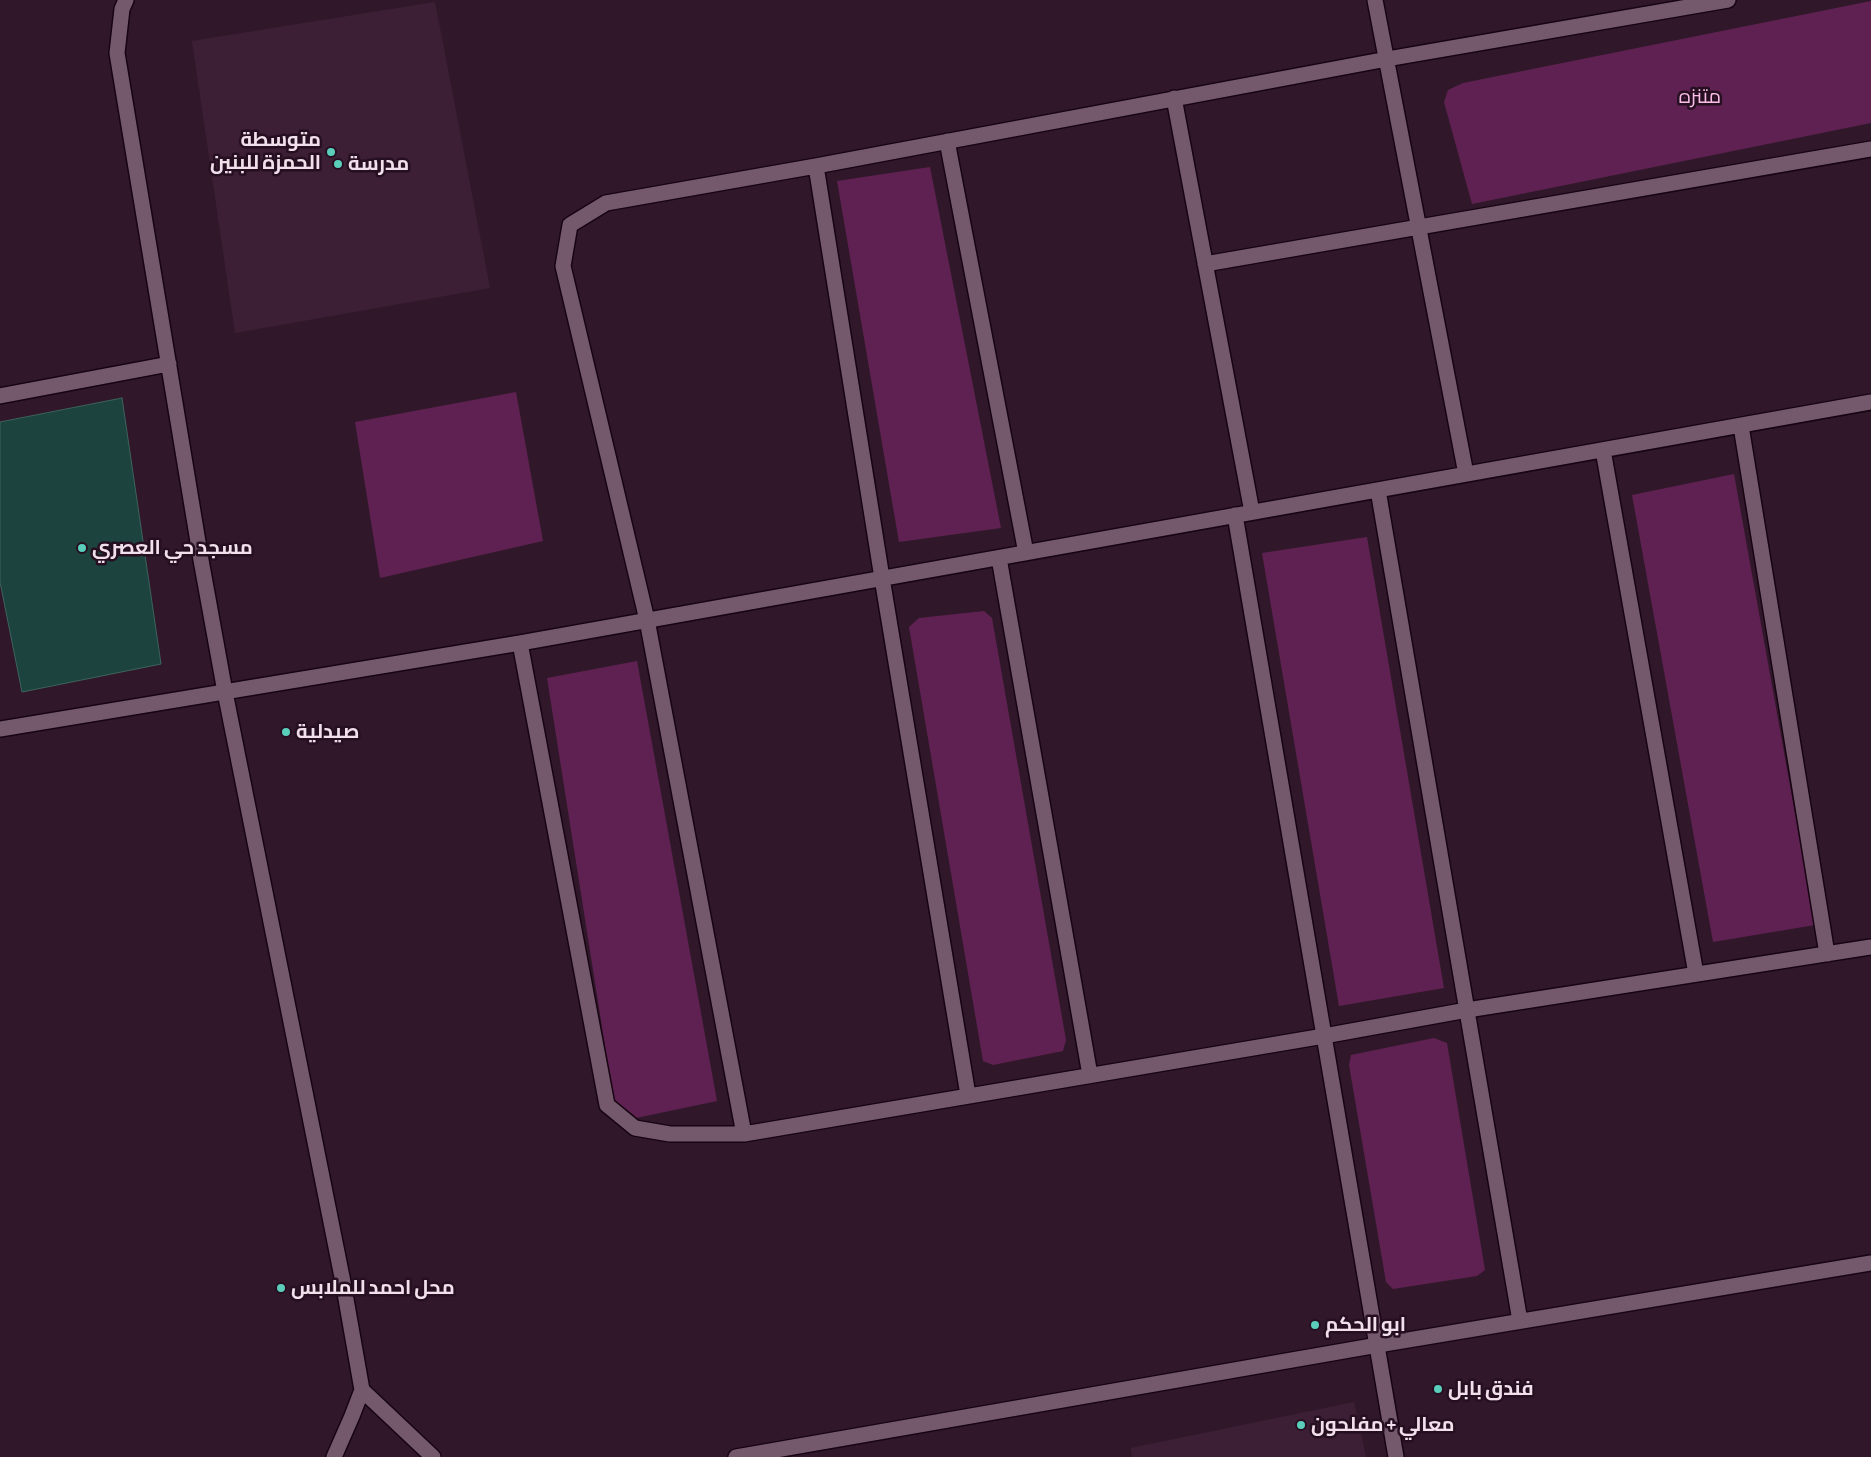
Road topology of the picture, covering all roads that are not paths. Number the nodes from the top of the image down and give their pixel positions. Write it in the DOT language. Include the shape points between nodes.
graph roads {
  1 [pos="126,0"];
  2 [pos="1375,0"];
  3 [pos="1728,0"];
  4 [pos="1387,59"];
  5 [pos="1174,98"];
  6 [pos="947,141"];
  7 [pos="1871,149"];
  8 [pos="816,166"];
  9 [pos="1419,227"];
  10 [pos="1205,264"];
  11 [pos="169,364"];
  12 [pos="0,396"];
  13 [pos="1871,402"];
  14 [pos="1741,426"];
  15 [pos="1603,450"];
  16 [pos="1466,474"];
  17 [pos="1378,490"];
  18 [pos="1252,512"];
  19 [pos="1235,515"];
  20 [pos="1026,553"];
  21 [pos="999,558"];
  22 [pos="882,578"];
  23 [pos="647,620"];
  24 [pos="520,643"];
  25 [pos="225,692"];
  26 [pos="0,729"];
  27 [pos="1871,947"];
  28 [pos="1827,954"];
  29 [pos="1696,974"];
  30 [pos="1467,1010"];
  31 [pos="1324,1036"];
  32 [pos="1090,1075"];
  33 [pos="968,1095"];
  34 [pos="744,1134"];
  35 [pos="1871,1263"];
  36 [pos="1520,1321"];
  37 [pos="1378,1345"];
  38 [pos="362,1390"];
  39 [pos="334,1457"];
  40 [pos="433,1457"];
  41 [pos="736,1457"];
  42 [pos="1396,1457"];
  1 -- 11 [label="street" via="117,53"];
  2 -- 4 [label="street"];
  3 -- 4 [label="street"];
  4 -- 5 [label="street"];
  4 -- 9 [label="street"];
  5 -- 6 [label="street"];
  5 -- 10 [label="street"];
  6 -- 8 [label="street"];
  6 -- 20 [label="street"];
  7 -- 9 [label="street"];
  8 -- 22 [label="street"];
  8 -- 23 [label="street" via="606,203 570,225 563,266"];
  9 -- 10 [label="street"];
  9 -- 16 [label="street"];
  10 -- 18 [label="street"];
  11 -- 12 [label="street"];
  11 -- 25 [label="street"];
  13 -- 14 [label="street"];
  14 -- 15 [label="street"];
  14 -- 28 [label="street"];
  15 -- 16 [label="street"];
  15 -- 29 [label="street"];
  16 -- 17 [label="street"];
  17 -- 18 [label="street"];
  17 -- 30 [label="street"];
  18 -- 19 [label="street"];
  19 -- 20 [label="street"];
  19 -- 31 [label="street"];
  20 -- 21 [label="street"];
  21 -- 22 [label="street"];
  21 -- 32 [label="street"];
  22 -- 23 [label="street"];
  22 -- 33 [label="street"];
  23 -- 24 [label="street"];
  23 -- 34 [label="street"];
  24 -- 25 [label="street"];
  24 -- 34 [label="street" via="607,1105 635,1128 670,1134"];
  25 -- 26 [label="street"];
  25 -- 38 [label="street"];
  27 -- 28 [label="street"];
  28 -- 29 [label="street"];
  29 -- 30 [label="street"];
  30 -- 31 [label="street"];
  30 -- 36 [label="street"];
  31 -- 32 [label="street"];
  31 -- 37 [label="street"];
  32 -- 33 [label="street"];
  33 -- 34 [label="street"];
  35 -- 36 [label="street"];
  36 -- 37 [label="street"];
  37 -- 41 [label="street"];
  37 -- 42 [label="street"];
  38 -- 39 [label="street"];
  38 -- 40 [label="street"];
}
